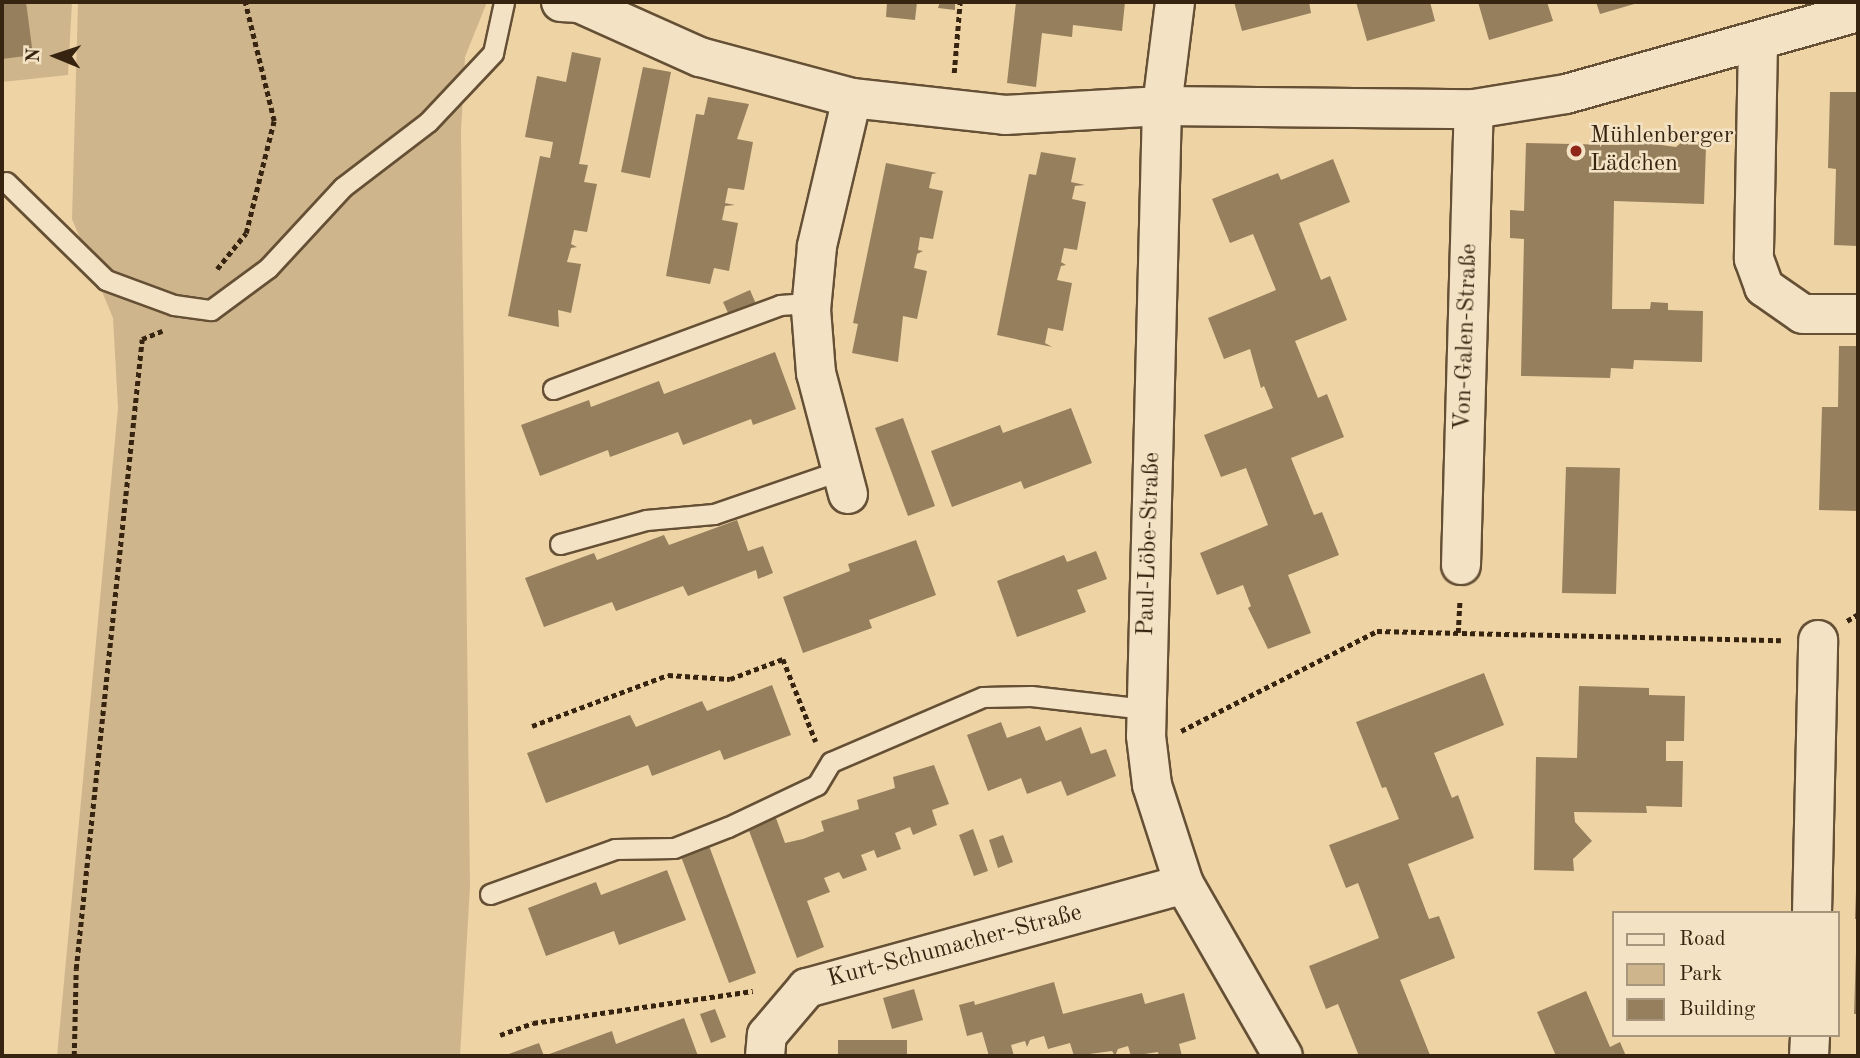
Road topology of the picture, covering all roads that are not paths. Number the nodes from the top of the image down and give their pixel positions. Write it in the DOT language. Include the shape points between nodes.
graph roads {
  1 [pos="504,2"];
  2 [pos="561,2"];
  3 [pos="579,2"];
  4 [pos="1175,2"];
  5 [pos="1840,11"];
  6 [pos="1758,42"];
  7 [pos="852,98"];
  8 [pos="1162,106"];
  9 [pos="1474,109"];
  10 [pos="6,182"];
  11 [pos="811,303"];
  12 [pos="1858,314"];
  13 [pos="553,389"];
  14 [pos="845,482"];
  15 [pos="560,544"];
  16 [pos="1461,565"];
  17 [pos="1818,640"];
  18 [pos="1146,723"];
  19 [pos="1184,884"];
  20 [pos="490,894"];
  21 [pos="1812,911"];
  22 [pos="1810,1037"];
  23 [pos="765,1056"];
  24 [pos="1283,1056"];
  25 [pos="1809,1056"];
  1 -- 10 [label="lane" via="494,53 475,73 428,122 343,187 268,268 211,310 174,305 106,280"];
  2 -- 3 [label="street"];
  3 -- 7 [label="street" via="700,57"];
  4 -- 8 [label="street, Paul-Löbe-Straße"];
  5 -- 6 [label="street"];
  6 -- 9 [label="street" via="1566,94"];
  6 -- 12 [label="street" via="1754,259 1764,287 1803,314"];
  7 -- 8 [label="street" via="1004,115"];
  7 -- 11 [label="street" via="817,246"];
  8 -- 9 [label="street"];
  8 -- 18 [label="street, Paul-Löbe-Straße"];
  9 -- 16 [label="street, Von-Galen-Straße"];
  11 -- 13 [label="lane" via="780,305"];
  11 -- 14 [label="street" via="816,373"];
  14 -- 15 [label="lane" via="714,514 646,520"];
  17 -- 21 [label="street"];
  18 -- 19 [label="street, Paul-Löbe-Straße" via="1152,785"];
  18 -- 20 [label="lane" via="1031,696 983,697 831,762 827,776 817,786 674,848 615,849"];
  19 -- 23 [label="street, Kurt-Schumacher-Straße" via="807,988 767,1035"];
  19 -- 24 [label="street, Paul-Löbe-Straße"];
  22 -- 25 [label="street"];
}
